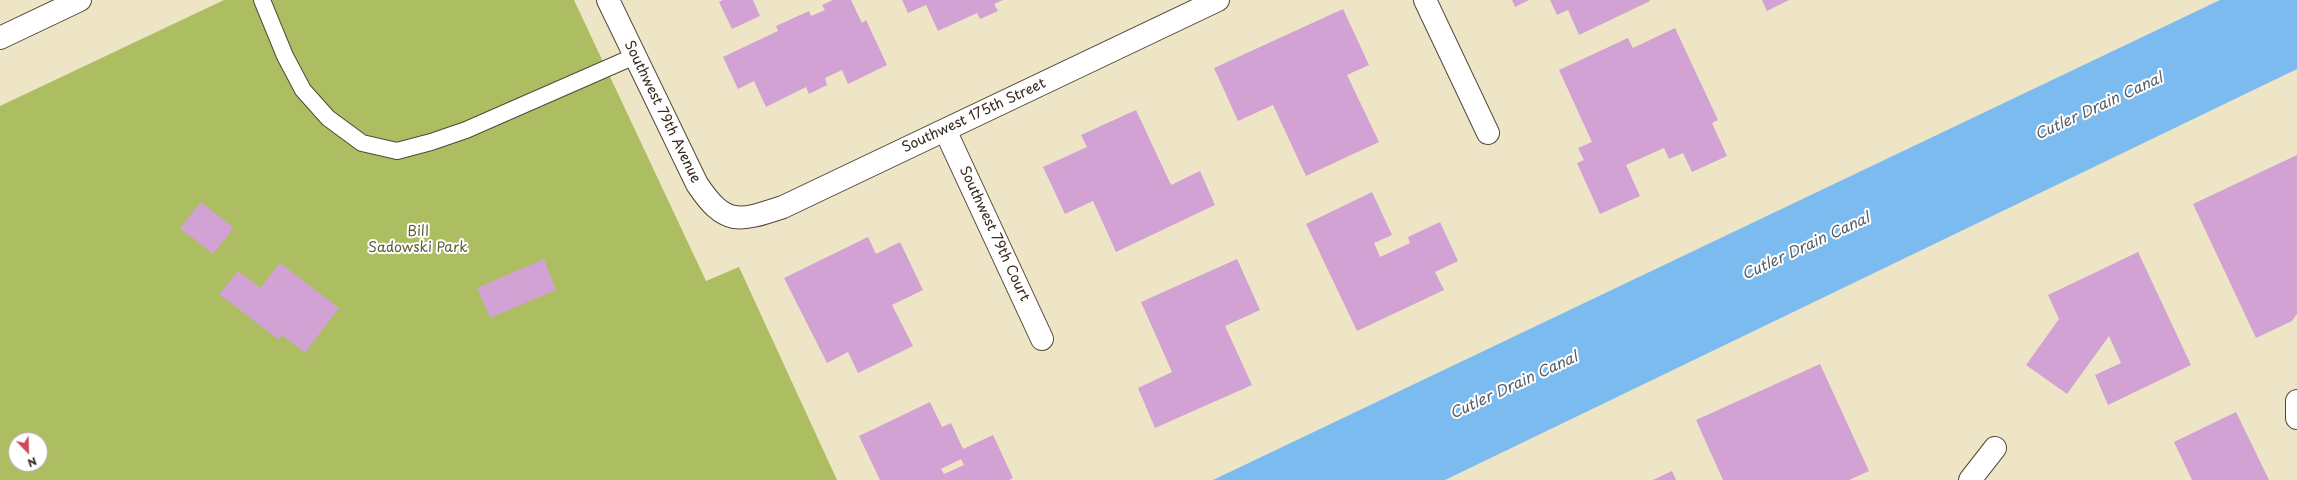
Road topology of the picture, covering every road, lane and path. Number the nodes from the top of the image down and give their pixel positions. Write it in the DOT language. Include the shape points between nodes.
graph roads {
  1 [pos="80,0"];
  2 [pos="262,0"];
  3 [pos="608,0"];
  4 [pos="1218,0"];
  5 [pos="1425,0"];
  6 [pos="0,38"];
  7 [pos="635,56"];
  8 [pos="945,130"];
  9 [pos="1488,133"];
  10 [pos="726,216"];
  11 [pos="1042,339"];
  12 [pos="2297,401"];
  13 [pos="2297,418"];
  14 [pos="1996,448"];
  15 [pos="1970,480"];
  1 -- 6 [label="street"];
  2 -- 7 [label="lane" via="285,56 303,90 328,118 362,143 396,151 466,130"];
  3 -- 7 [label="street, Southwest 79th Avenue"];
  4 -- 8 [label="street, Southwest 175th Street"];
  5 -- 9 [label="street"];
  7 -- 10 [label="street, Southwest 79th Avenue" via="697,184 716,209"];
  8 -- 10 [label="street, Southwest 175th Street" via="783,207 742,217"];
  8 -- 11 [label="street, Southwest 79th Court"];
  12 -- 13 [label="street"];
  14 -- 15 [label="street"];
}
